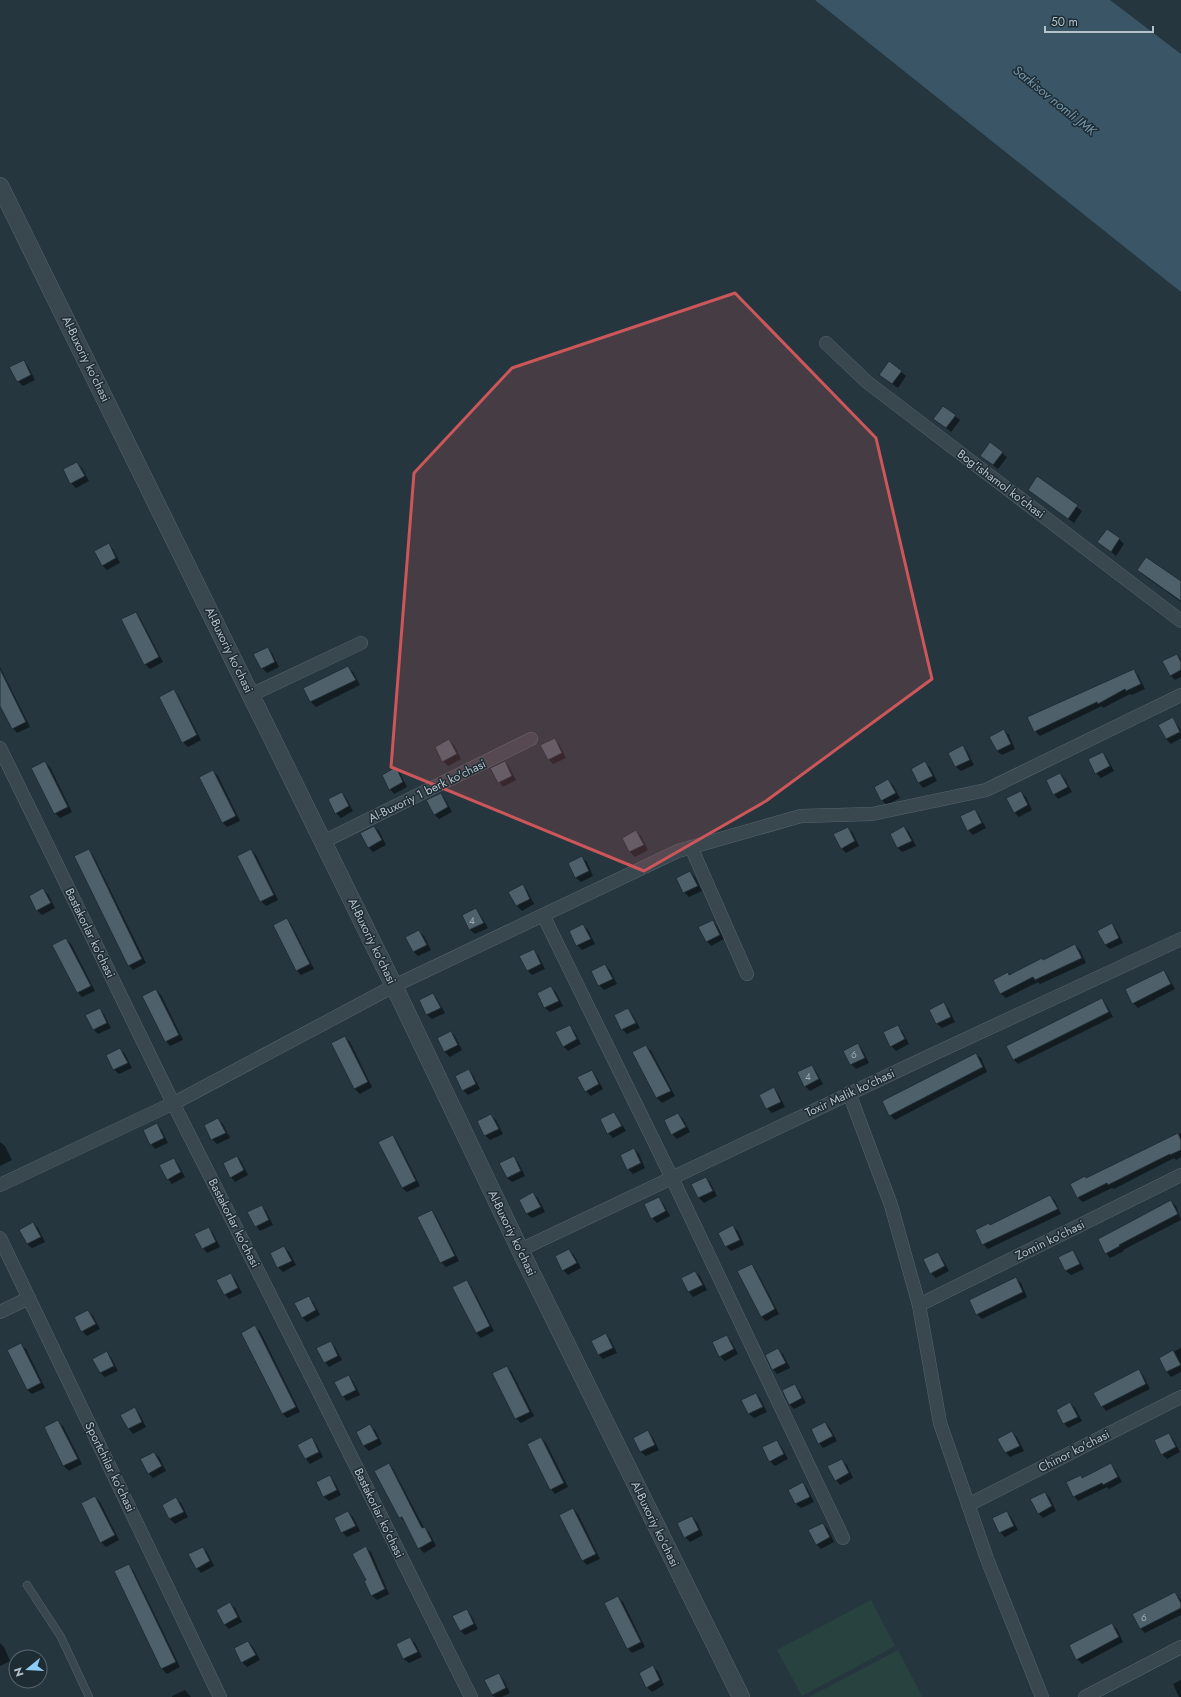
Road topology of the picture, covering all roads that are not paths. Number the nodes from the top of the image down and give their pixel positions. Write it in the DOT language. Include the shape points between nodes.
graph roads {
  1 [pos="0,186"];
  2 [pos="826,343"];
  3 [pos="1181,621"];
  4 [pos="361,643"];
  5 [pos="251,695"];
  6 [pos="1181,695"];
  7 [pos="531,739"];
  8 [pos="0,748"];
  9 [pos="323,842"];
  10 [pos="691,847"];
  11 [pos="542,915"];
  12 [pos="1181,939"];
  13 [pos="747,974"];
  14 [pos="394,986"];
  15 [pos="849,1094"];
  16 [pos="173,1103"];
  17 [pos="1181,1175"];
  18 [pos="672,1178"];
  19 [pos="0,1185"];
  20 [pos="0,1238"];
  21 [pos="520,1250"];
  22 [pos="29,1298"];
  23 [pos="919,1305"];
  24 [pos="0,1312"];
  25 [pos="1181,1397"];
  26 [pos="968,1505"];
  27 [pos="843,1538"];
  28 [pos="27,1585"];
  29 [pos="1181,1647"];
  30 [pos="89,1697"];
  31 [pos="220,1697"];
  32 [pos="471,1697"];
  33 [pos="741,1697"];
  34 [pos="1042,1697"];
  35 [pos="1085,1697"];
  1 -- 5 [label="street, Al-Buxoriy ko'chasi"];
  2 -- 3 [label="street, Bog'ishamol ko'chasi" via="867,382"];
  4 -- 5 [label="street"];
  5 -- 9 [label="street, Al-Buxoriy ko'chasi"];
  6 -- 10 [label="street" via="986,790 872,814 801,816"];
  7 -- 9 [label="street, Al-Buxoriy 1 berk ko'chasi"];
  8 -- 16 [label="street, Bastakorlar ko'chasi"];
  9 -- 14 [label="street, Al-Buxoriy ko'chasi"];
  10 -- 11 [label="street"];
  10 -- 13 [label="street"];
  11 -- 14 [label="street"];
  11 -- 18 [label="street"];
  12 -- 15 [label="street, Toxir Malik ko'chasi"];
  14 -- 16 [label="street"];
  14 -- 21 [label="street, Al-Buxoriy ko'chasi"];
  15 -- 18 [label="street, Toxir Malik ko'chasi"];
  15 -- 23 [label="street" via="891,1205"];
  16 -- 19 [label="street"];
  16 -- 32 [label="street, Bastakorlar ko'chasi"];
  17 -- 23 [label="street, Zomin ko'chasi"];
  18 -- 21 [label="street, Toxir Malik ko'chasi"];
  18 -- 27 [label="street"];
  20 -- 22 [label="street, Sportchilar ko'chasi"];
  21 -- 33 [label="street, Al-Buxoriy ko'chasi"];
  22 -- 24 [label="street"];
  22 -- 31 [label="street, Sportchilar ko'chasi"];
  23 -- 26 [label="street" via="940,1423"];
  25 -- 26 [label="street, Chinor ko'chasi"];
  26 -- 34 [label="street"];
  28 -- 30 [label="lane" via="61,1637"];
  29 -- 35 [label="street"];
}
